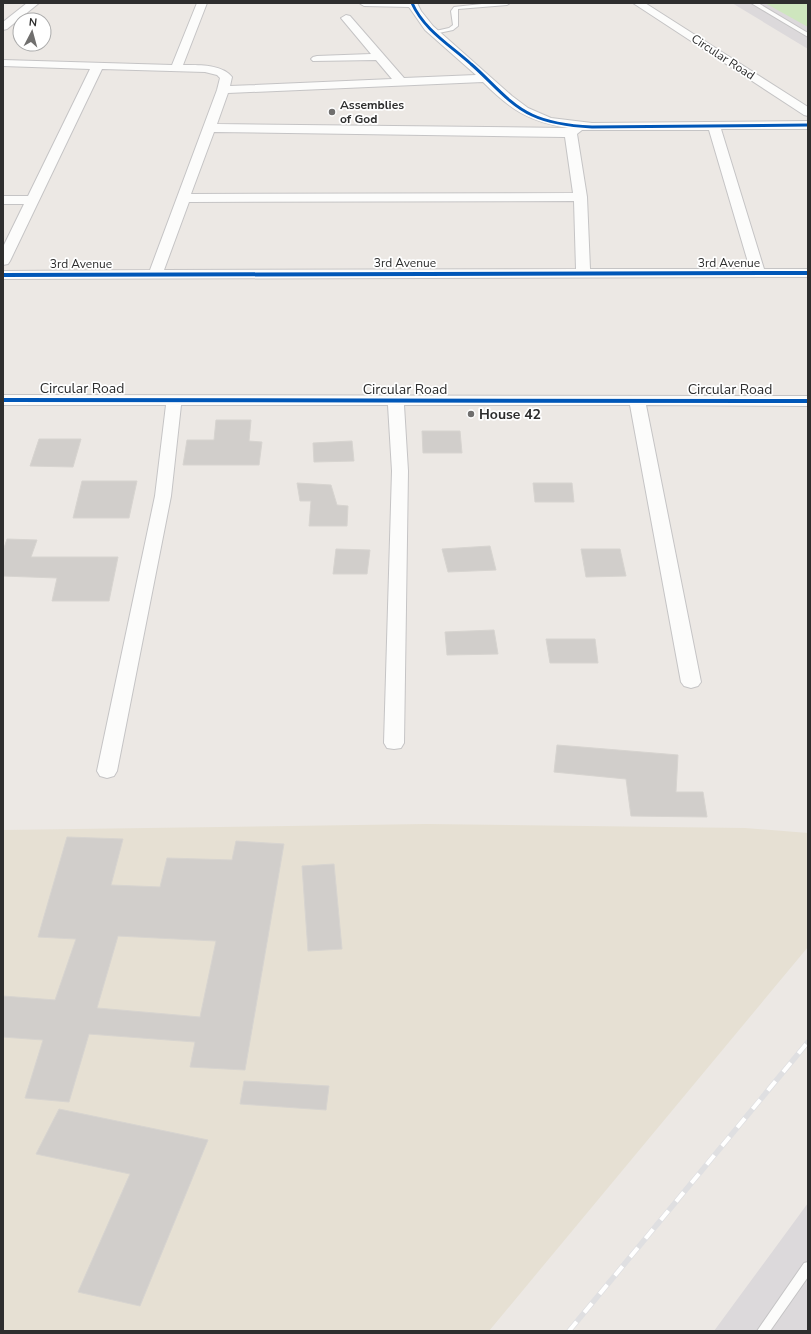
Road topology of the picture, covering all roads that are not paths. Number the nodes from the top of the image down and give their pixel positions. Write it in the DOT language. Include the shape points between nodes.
graph roads {
  1 [pos="34,3"];
  2 [pos="202,3"];
  3 [pos="364,3"];
  4 [pos="507,3"];
  5 [pos="638,3"];
  6 [pos="754,3"];
  7 [pos="412,4"];
  8 [pos="346,18"];
  9 [pos="3,27"];
  10 [pos="434,32"];
  11 [pos="808,35"];
  12 [pos="379,57"];
  13 [pos="317,60"];
  14 [pos="6,63"];
  15 [pos="97,67"];
  16 [pos="176,69"];
  17 [pos="3,76"];
  18 [pos="486,78"];
  19 [pos="401,82"];
  20 [pos="223,90"];
  21 [pos="808,112"];
  22 [pos="808,125"];
  23 [pos="714,126"];
  24 [pos="209,128"];
  25 [pos="575,129"];
  26 [pos="580,197"];
  27 [pos="183,198"];
  28 [pos="3,200"];
  29 [pos="32,200"];
  30 [pos="3,261"];
  31 [pos="156,273"];
  32 [pos="583,273"];
  33 [pos="758,273"];
  34 [pos="808,273"];
  35 [pos="3,275"];
  36 [pos="3,400"];
  37 [pos="396,400"];
  38 [pos="174,401"];
  39 [pos="637,401"];
  40 [pos="808,401"];
  41 [pos="691,682"];
  42 [pos="394,743"];
  43 [pos="107,771"];
  44 [pos="808,1268"];
  45 [pos="763,1331"];
  1 -- 9 [label="street"];
  2 -- 16 [label="street"];
  3 -- 7 [label="street"];
  4 -- 10 [label="lane" via="456,8 456,25"];
  5 -- 21 [label="street, Circular Road"];
  6 -- 11 [label="lane"];
  7 -- 10 [label="street"];
  8 -- 12 [label="street"];
  10 -- 18 [label="street"];
  12 -- 13 [label="street"];
  12 -- 19 [label="street"];
  14 -- 15 [label="street"];
  14 -- 17 [label="street"];
  15 -- 16 [label="street"];
  15 -- 29 [label="street"];
  16 -- 20 [label="street" via="205,69 221,73 226,77"];
  18 -- 19 [label="street"];
  18 -- 25 [label="street" via="531,114"];
  19 -- 20 [label="street"];
  20 -- 24 [label="street"];
  22 -- 23 [label="street"];
  23 -- 25 [label="street"];
  23 -- 33 [label="street"];
  24 -- 25 [label="street"];
  24 -- 27 [label="street"];
  25 -- 26 [label="street"];
  26 -- 27 [label="street"];
  26 -- 32 [label="street"];
  27 -- 31 [label="street"];
  28 -- 29 [label="street"];
  29 -- 30 [label="street"];
  31 -- 32 [label="street, 3rd Avenue"];
  31 -- 35 [label="street, 3rd Avenue"];
  32 -- 33 [label="street, 3rd Avenue"];
  33 -- 34 [label="street, 3rd Avenue"];
  36 -- 38 [label="street, Circular Road"];
  37 -- 38 [label="street, Circular Road"];
  37 -- 39 [label="street, Circular Road"];
  37 -- 42 [label="street" via="400,471"];
  38 -- 43 [label="street" via="163,496"];
  39 -- 40 [label="street, Circular Road"];
  39 -- 41 [label="street"];
  44 -- 45 [label="lane"];
}
